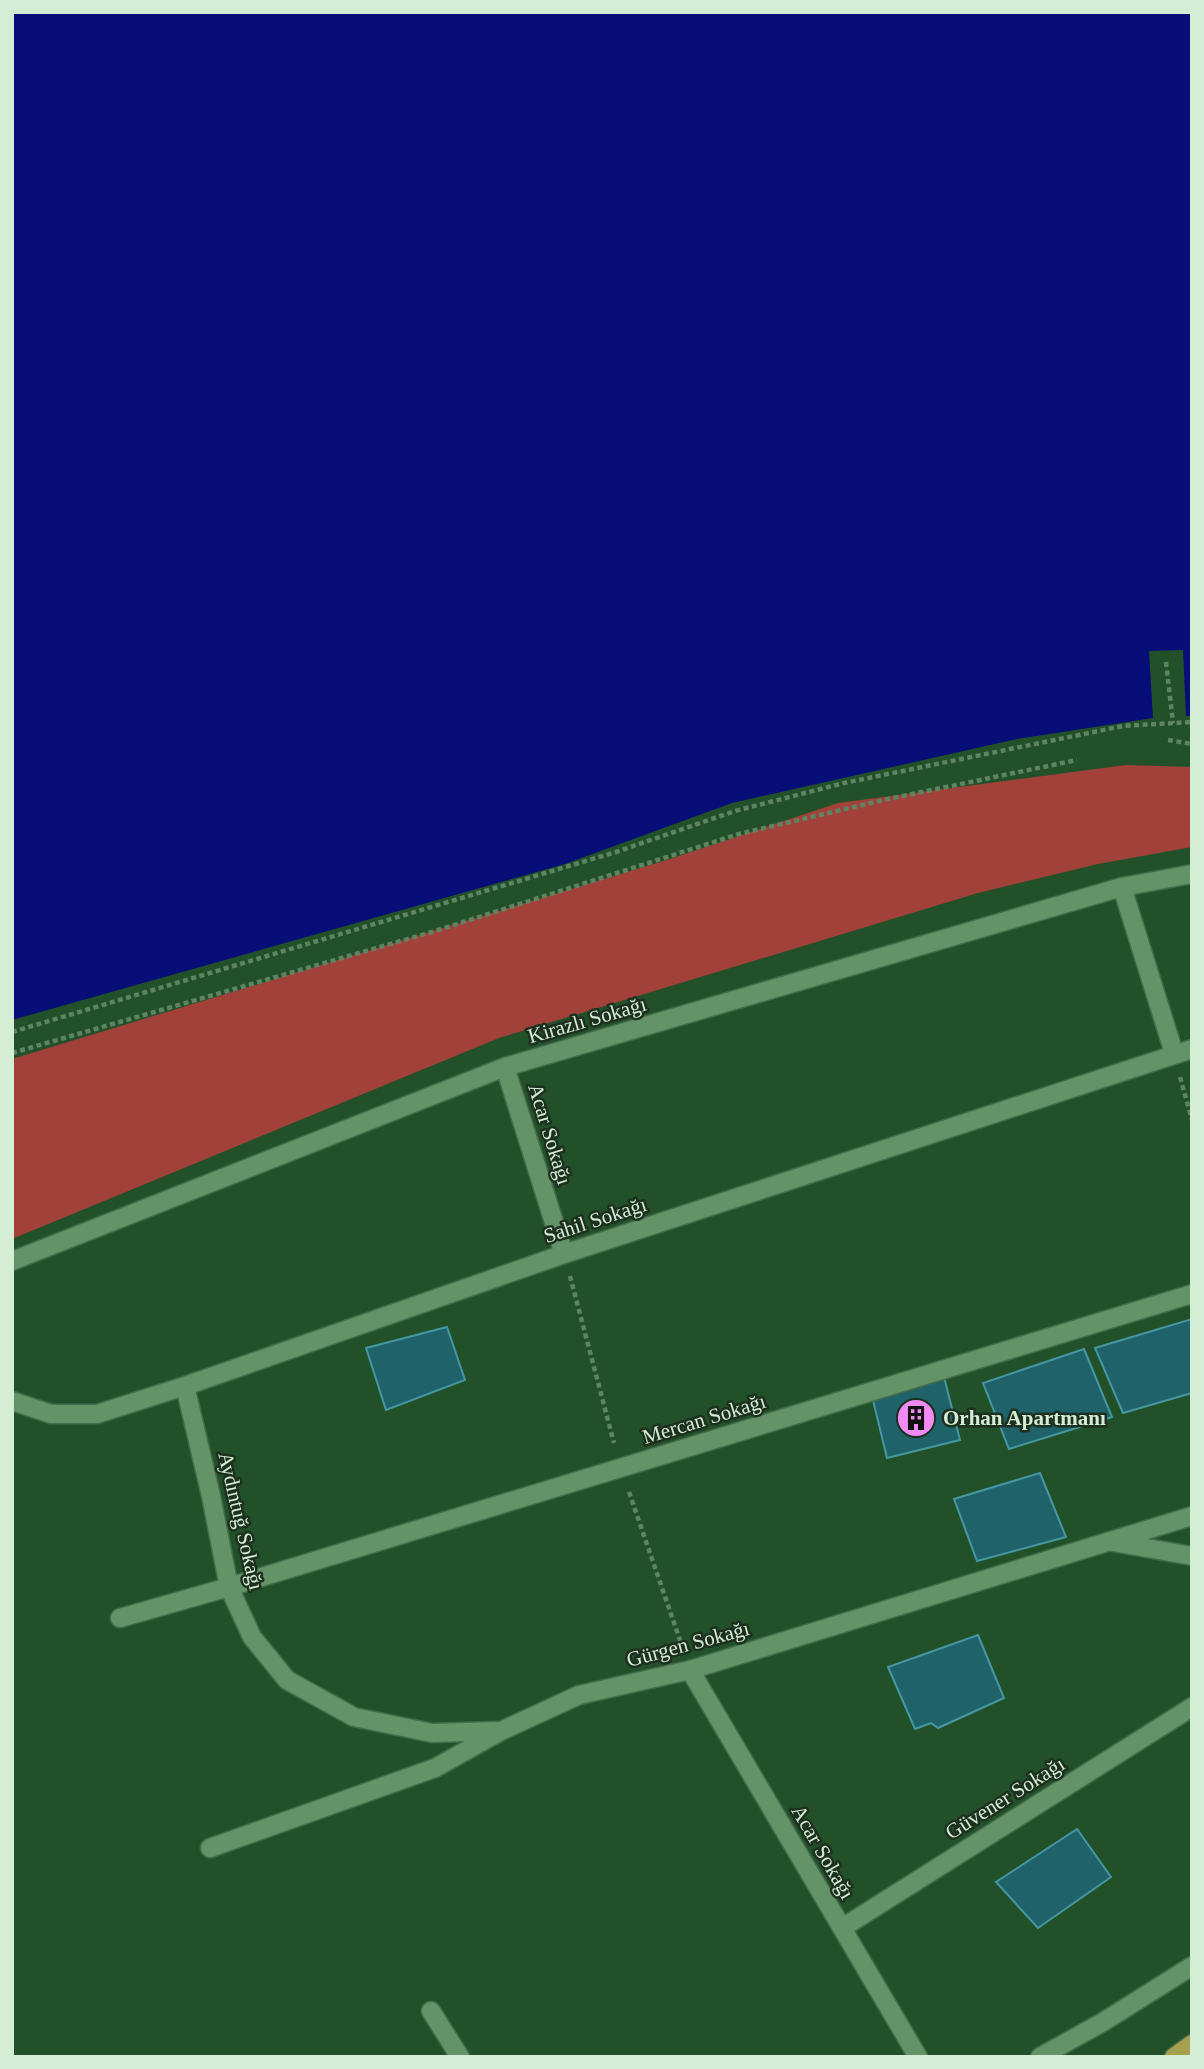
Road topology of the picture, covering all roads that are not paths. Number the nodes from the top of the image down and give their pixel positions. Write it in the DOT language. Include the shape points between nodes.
graph roads {
  1 [pos="1192,874"];
  2 [pos="1122,887"];
  3 [pos="1183,1051"];
  4 [pos="505,1068"];
  5 [pos="564,1254"];
  6 [pos="12,1261"];
  7 [pos="1192,1294"];
  8 [pos="185,1386"];
  9 [pos="12,1401"];
  10 [pos="1192,1516"];
  11 [pos="1109,1541"];
  12 [pos="1192,1556"];
  13 [pos="229,1587"];
  14 [pos="120,1618"];
  15 [pos="690,1670"];
  16 [pos="1192,1707"];
  17 [pos="501,1731"];
  18 [pos="210,1848"];
  19 [pos="842,1928"];
  20 [pos="1192,1966"];
  21 [pos="431,2011"];
  22 [pos="1192,2044"];
  23 [pos="460,2057"];
  24 [pos="918,2057"];
  25 [pos="1040,2057"];
  26 [pos="1174,2057"];
  1 -- 2 [label="street, Kirazlı Sokağı"];
  2 -- 3 [label="street"];
  2 -- 4 [label="street, Kirazlı Sokağı"];
  3 -- 5 [label="street, Sahil Sokağı"];
  4 -- 5 [label="street, Acar Sokağı"];
  4 -- 6 [label="street, Kirazlı Sokağı"];
  5 -- 8 [label="street, Sahil Sokağı"];
  7 -- 13 [label="street, Mercan Sokağı"];
  8 -- 9 [label="street, Sahil Sokağı" via="97,1414 51,1413"];
  8 -- 13 [label="street, Aydıntuğ Sokağı"];
  10 -- 11 [label="street, Gürgen Sokağı"];
  11 -- 12 [label="street"];
  11 -- 15 [label="street, Gürgen Sokağı"];
  13 -- 14 [label="street, Mercan Sokağı"];
  13 -- 17 [label="street, Aydıntuğ Sokağı" via="253,1637 287,1680 354,1717 432,1733"];
  15 -- 17 [label="street, Gürgen Sokağı" via="579,1695"];
  15 -- 19 [label="street, Acar Sokağı"];
  16 -- 19 [label="street, Güvener Sokağı"];
  17 -- 18 [label="street, Gürgen Sokağı" via="435,1768"];
  19 -- 24 [label="street, Acar Sokağı"];
  20 -- 25 [label="street"];
  21 -- 23 [label="street"];
  22 -- 26 [label="main road"];
}
